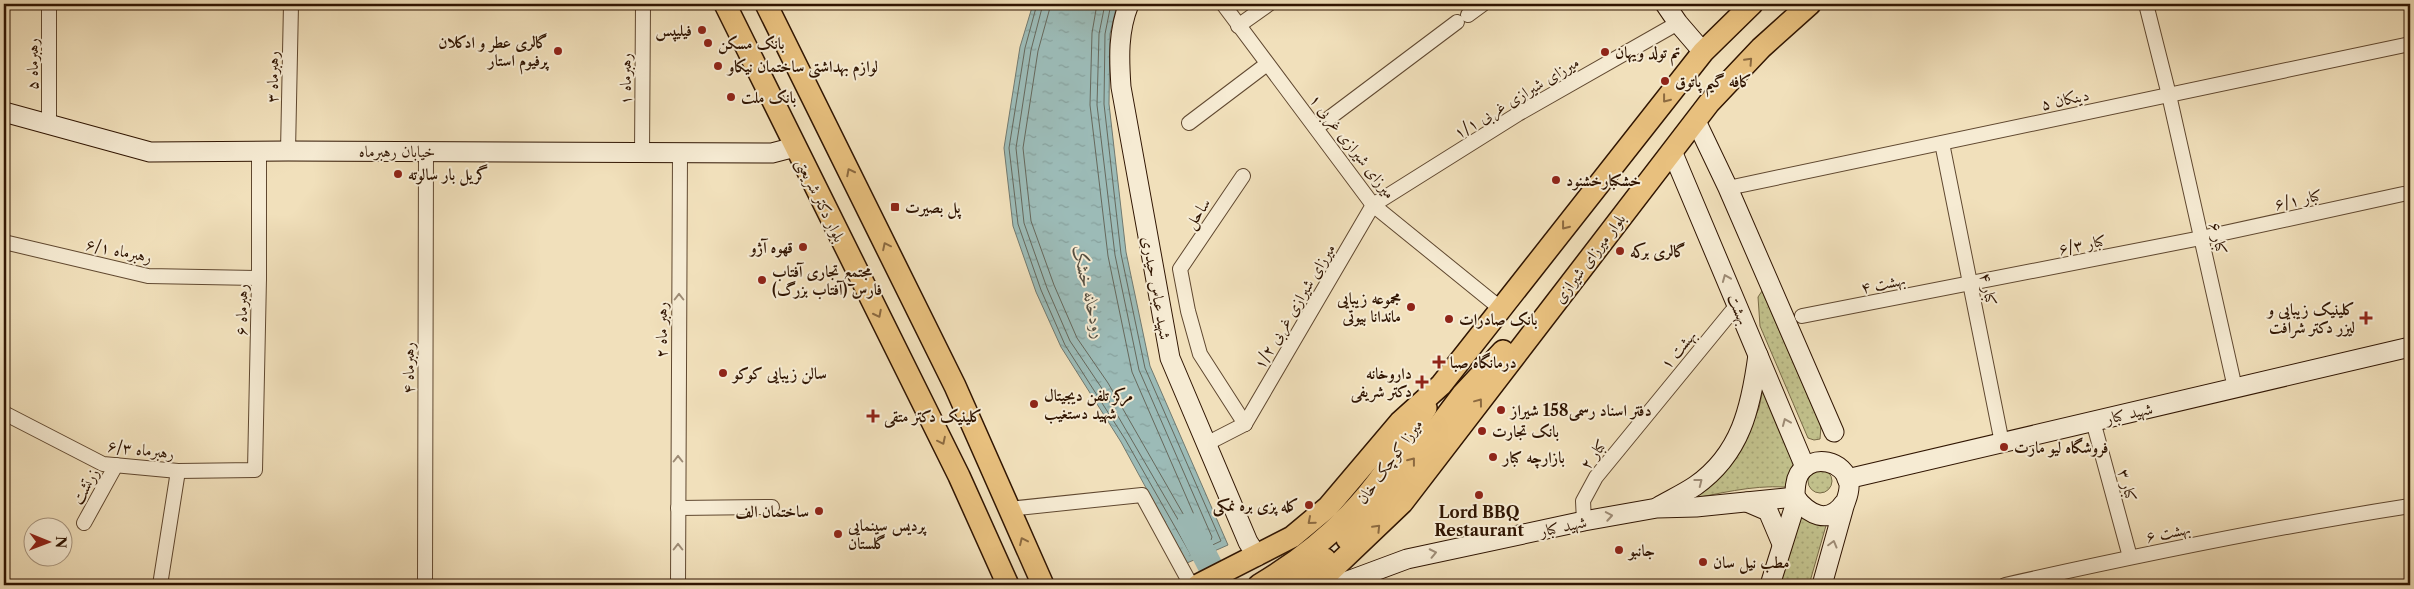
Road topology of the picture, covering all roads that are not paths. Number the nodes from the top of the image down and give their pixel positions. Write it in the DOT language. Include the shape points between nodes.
graph roads {
  1 [pos="50,4"];
  2 [pos="291,4"];
  3 [pos="643,4"];
  4 [pos="725,4"];
  5 [pos="766,4"];
  6 [pos="1129,4"];
  7 [pos="1223,4"];
  8 [pos="1269,4"];
  9 [pos="1483,4"];
  10 [pos="1665,4"];
  11 [pos="1752,4"];
  12 [pos="1810,4"];
  13 [pos="2146,4"];
  14 [pos="1678,23"];
  15 [pos="1238,26"];
  16 [pos="2410,44"];
  17 [pos="1703,52"];
  18 [pos="1268,64"];
  19 [pos="2169,95"];
  20 [pos="4,112"];
  21 [pos="1696,121"];
  22 [pos="1189,123"];
  23 [pos="49,124"];
  24 [pos="1316,128"];
  25 [pos="1942,143"];
  26 [pos="795,147"];
  27 [pos="288,150"];
  28 [pos="259,151"];
  29 [pos="426,151"];
  30 [pos="1672,151"];
  31 [pos="680,153"];
  32 [pos="642,154"];
  33 [pos="1242,176"];
  34 [pos="1728,188"];
  35 [pos="2403,194"];
  36 [pos="1373,206"];
  37 [pos="2201,238"];
  38 [pos="4,242"];
  39 [pos="1590,257"];
  40 [pos="259,278"];
  41 [pos="1970,284"];
  42 [pos="1737,306"];
  43 [pos="1500,308"];
  44 [pos="1802,316"];
  45 [pos="2410,347"];
  46 [pos="939,352"];
  47 [pos="1758,355"];
  48 [pos="905,366"];
  49 [pos="1441,385"];
  50 [pos="955,386"];
  51 [pos="2234,388"];
  52 [pos="922,400"];
  53 [pos="4,413"];
  54 [pos="1646,416"];
  55 [pos="2093,422"];
  56 [pos="1244,424"];
  57 [pos="1834,432"];
  58 [pos="2002,443"];
  59 [pos="1206,444"];
  60 [pos="116,465"];
  61 [pos="1805,467"];
  62 [pos="255,470"];
  63 [pos="178,471"];
  64 [pos="1847,479"];
  65 [pos="1796,498"];
  66 [pos="1746,501"];
  67 [pos="1844,503"];
  68 [pos="2410,506"];
  69 [pos="772,507"];
  70 [pos="678,508"];
  71 [pos="1657,508"];
  72 [pos="1008,509"];
  73 [pos="1584,521"];
  74 [pos="84,523"];
  75 [pos="1782,544"];
  76 [pos="1257,556"];
  77 [pos="2130,557"];
  78 [pos="1263,583"];
  79 [pos="160,585"];
  80 [pos="425,585"];
  81 [pos="678,585"];
  82 [pos="1008,585"];
  83 [pos="1043,585"];
  84 [pos="1192,585"];
  85 [pos="1198,585"];
  86 [pos="1295,585"];
  87 [pos="1316,585"];
  88 [pos="1337,585"];
  89 [pos="1770,585"];
  90 [pos="1822,585"];
  91 [pos="2005,585"];
  1 -- 23 [label="street, ۵ رهبرماه"];
  2 -- 27 [label="street, ۳ رهبرماه"];
  3 -- 32 [label="street, ۱ رهبرماه"];
  4 -- 26 [label="main road, بلوار دکتر شریعتی"];
  46 -- 5 [label="main road, one-way"];
  6 -- 59 [label="street, شهید عباس حیدری" via="1119,49 1121,87 1170,358"];
  7 -- 15 [label="street, ۱ میرزای شیرازی غربی"];
  8 -- 15 [label="street"];
  9 -- 24 [label="street"];
  10 -- 14 [label="street"];
  11 -- 17 [label="main road"];
  21 -- 12 [label="main road, بلوار میرزای شیرازی, one-way" via="1761,48"];
  13 -- 19 [label="street, ۶ کبار"];
  14 -- 17 [label="street"];
  14 -- 36 [label="street, ۱/۱ میرزای شیرازی غربی" via="1518,114"];
  15 -- 18 [label="street, ۱ میرزای شیرازی غربی"];
  16 -- 19 [label="street, ۵ دینکان"];
  17 -- 43 [label="main road, one-way"];
  18 -- 22 [label="street"];
  18 -- 24 [label="street, ۱ میرزای شیرازی غربی"];
  19 -- 25 [label="street, ۵ دینکان"];
  19 -- 37 [label="street, ۶ کبار"];
  20 -- 23 [label="street, خیابان رهبرماه"];
  21 -- 30 [label="main road, بلوار میرزای شیرازی"];
  21 -- 34 [label="street"];
  23 -- 28 [label="street, خیابان رهبرماه" via="150,152"];
  24 -- 36 [label="street, ۱ میرزای شیرازی غربی"];
  25 -- 34 [label="street, ۵ دینکان"];
  25 -- 41 [label="street, ۴ کبار"];
  26 -- 31 [label="street, خیابان رهبرماه" via="772,153"];
  26 -- 48 [label="main road, بلوار دکتر شریعتی, one-way"];
  27 -- 28 [label="street, خیابان رهبرماه"];
  27 -- 29 [label="street, خیابان رهبرماه"];
  28 -- 40 [label="street, ۶ رهبرماه"];
  29 -- 32 [label="street, خیابان رهبرماه"];
  29 -- 80 [label="street, ۴ رهبرماه"];
  30 -- 39 [label="main road, بلوار میرزای شیرازی"];
  42 -- 30 [label="street, بهشت, one-way"];
  31 -- 32 [label="street, خیابان رهبرماه"];
  70 -- 31 [label="street, ۲ رهبر ماه, one-way"];
  33 -- 56 [label="street, ساحل" via="1180,269 1200,354"];
  34 -- 57 [label="street"];
  35 -- 37 [label="street, ۶/۱ کبار"];
  36 -- 43 [label="street, ۱ میرزای شیرازی غربی"];
  36 -- 56 [label="street, ۱/۲ میرزای شیرازی غربی"];
  37 -- 41 [label="street, ۶/۳ کبار"];
  37 -- 51 [label="street, ۶ کبار"];
  38 -- 40 [label="street, ۶/۱ رهبرماه" via="148,276"];
  86 -- 39 [label="main road, one-way" via="1339,547 1364,520 1462,395"];
  87 -- 39 [label="main road, بلوار میرزای شیرازی, one-way" via="1402,503"];
  40 -- 62 [label="street, ۶ رهبرماه"];
  41 -- 44 [label="street, ۴ بهشت"];
  41 -- 58 [label="street, ۴ کبار"];
  42 -- 47 [label="street, بهشت"];
  42 -- 54 [label="street, ۱ بهشت"];
  43 -- 49 [label="main road"];
  45 -- 51 [label="street, شهید کبار"];
  46 -- 48 [label="main road" via="927,371"];
  46 -- 50 [label="main road"];
  61 -- 47 [label="street, بهشت, one-way"];
  71 -- 47 [label="street, one-way" via="1696,485 1735,442 1753,395"];
  48 -- 52 [label="main road, بلوار دکتر شریعتی"];
  49 -- 76 [label="main road, one-way" via="1394,428 1328,507 1292,537"];
  49 -- 78 [label="main road, میرزا کوچک خان" via="1386,471 1362,500 1317,546"];
  50 -- 52 [label="main road" via="940,380 932,382 926,387"];
  50 -- 72 [label="main road"];
  51 -- 55 [label="street, شهید کبار"];
  52 -- 82 [label="main road, بلوار دکتر شریعتی, one-way"];
  53 -- 60 [label="street, ۶/۳ رهبرماه" via="104,464"];
  54 -- 73 [label="street, ۲ کبار" via="1596,477 1583,501"];
  55 -- 58 [label="street, شهید کبار"];
  55 -- 77 [label="street, ۳ کبار"];
  56 -- 59 [label="street"];
  58 -- 64 [label="street, شهید کبار"];
  59 -- 76 [label="street, شهید عباس حیدری"];
  60 -- 63 [label="street, ۶/۳ رهبرماه"];
  60 -- 74 [label="street, زرتشت"];
  61 -- 64 [label="street" via="1822,461 1830,462 1838,466"];
  61 -- 65 [label="street" via="1796,482"];
  62 -- 63 [label="street, ۶/۳ رهبرماه"];
  63 -- 79 [label="street"];
  64 -- 67 [label="street" via="1849,490"];
  65 -- 66 [label="street, شهید کبار"];
  65 -- 67 [label="street" via="1809,512 1818,516 1835,512"];
  65 -- 75 [label="street"];
  66 -- 71 [label="street, شهید کبار"];
  66 -- 75 [label="street" via="1768,511"];
  90 -- 67 [label="street, one-way"];
  68 -- 77 [label="street, ۶ بهشت"];
  69 -- 70 [label="street"];
  81 -- 70 [label="street, ۲ رهبر ماه, one-way"];
  73 -- 71 [label="street, شهید کبار, one-way"];
  83 -- 72 [label="main road, one-way"];
  72 -- 84 [label="street" via="1142,495"];
  88 -- 73 [label="street, شهید کبار, one-way" via="1407,559"];
  75 -- 89 [label="street"];
  76 -- 85 [label="main road"];
  77 -- 91 [label="street, ۶ بهشت"];
}
